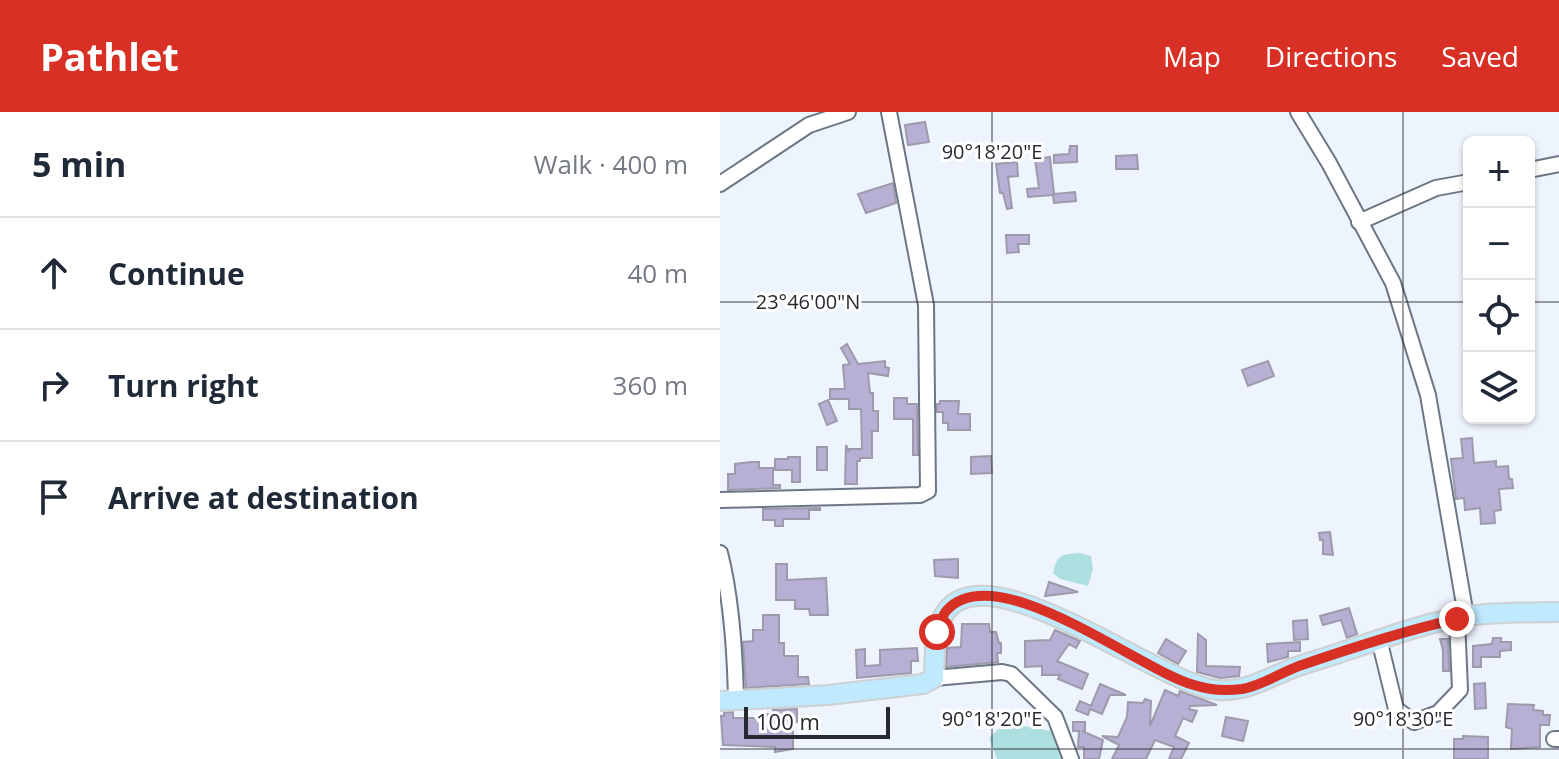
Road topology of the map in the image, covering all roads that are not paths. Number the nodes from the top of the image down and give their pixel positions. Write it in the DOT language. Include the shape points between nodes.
graph roads {
  1 [pos="848,112"];
  2 [pos="889,112"];
  3 [pos="1298,112"];
  4 [pos="1559,164"];
  5 [pos="1535,169"];
  6 [pos="1463,183"];
  7 [pos="720,184"];
  8 [pos="1359,222"];
  9 [pos="720,500"];
  10 [pos="720,553"];
  11 [pos="1559,612"];
  12 [pos="1461,618"];
  13 [pos="1379,639"];
  14 [pos="934,678"];
  15 [pos="728,700"];
  16 [pos="1071,759"];
  1 -- 7 [label="street" via="809,125"];
  2 -- 9 [label="street" via="926,305 928,491"];
  3 -- 8 [label="street"];
  4 -- 5 [label="street"];
  6 -- 8 [label="street" via="1436,188"];
  8 -- 12 [label="street" via="1393,283 1428,395"];
  10 -- 15 [label="street" via="735,657"];
  11 -- 12 [label="main road"];
  12 -- 13 [label="main road"];
  12 -- 13 [label="street" via="1460,690 1438,713 1414,722 1396,709"];
  13 -- 14 [label="main road" via="1245,689 1218,690 1190,685 1060,617 980,596 946,611 937,632"];
  14 -- 15 [label="main road" via="923,684 828,695"];
  14 -- 16 [label="street" via="1011,674 1055,717"];
}
